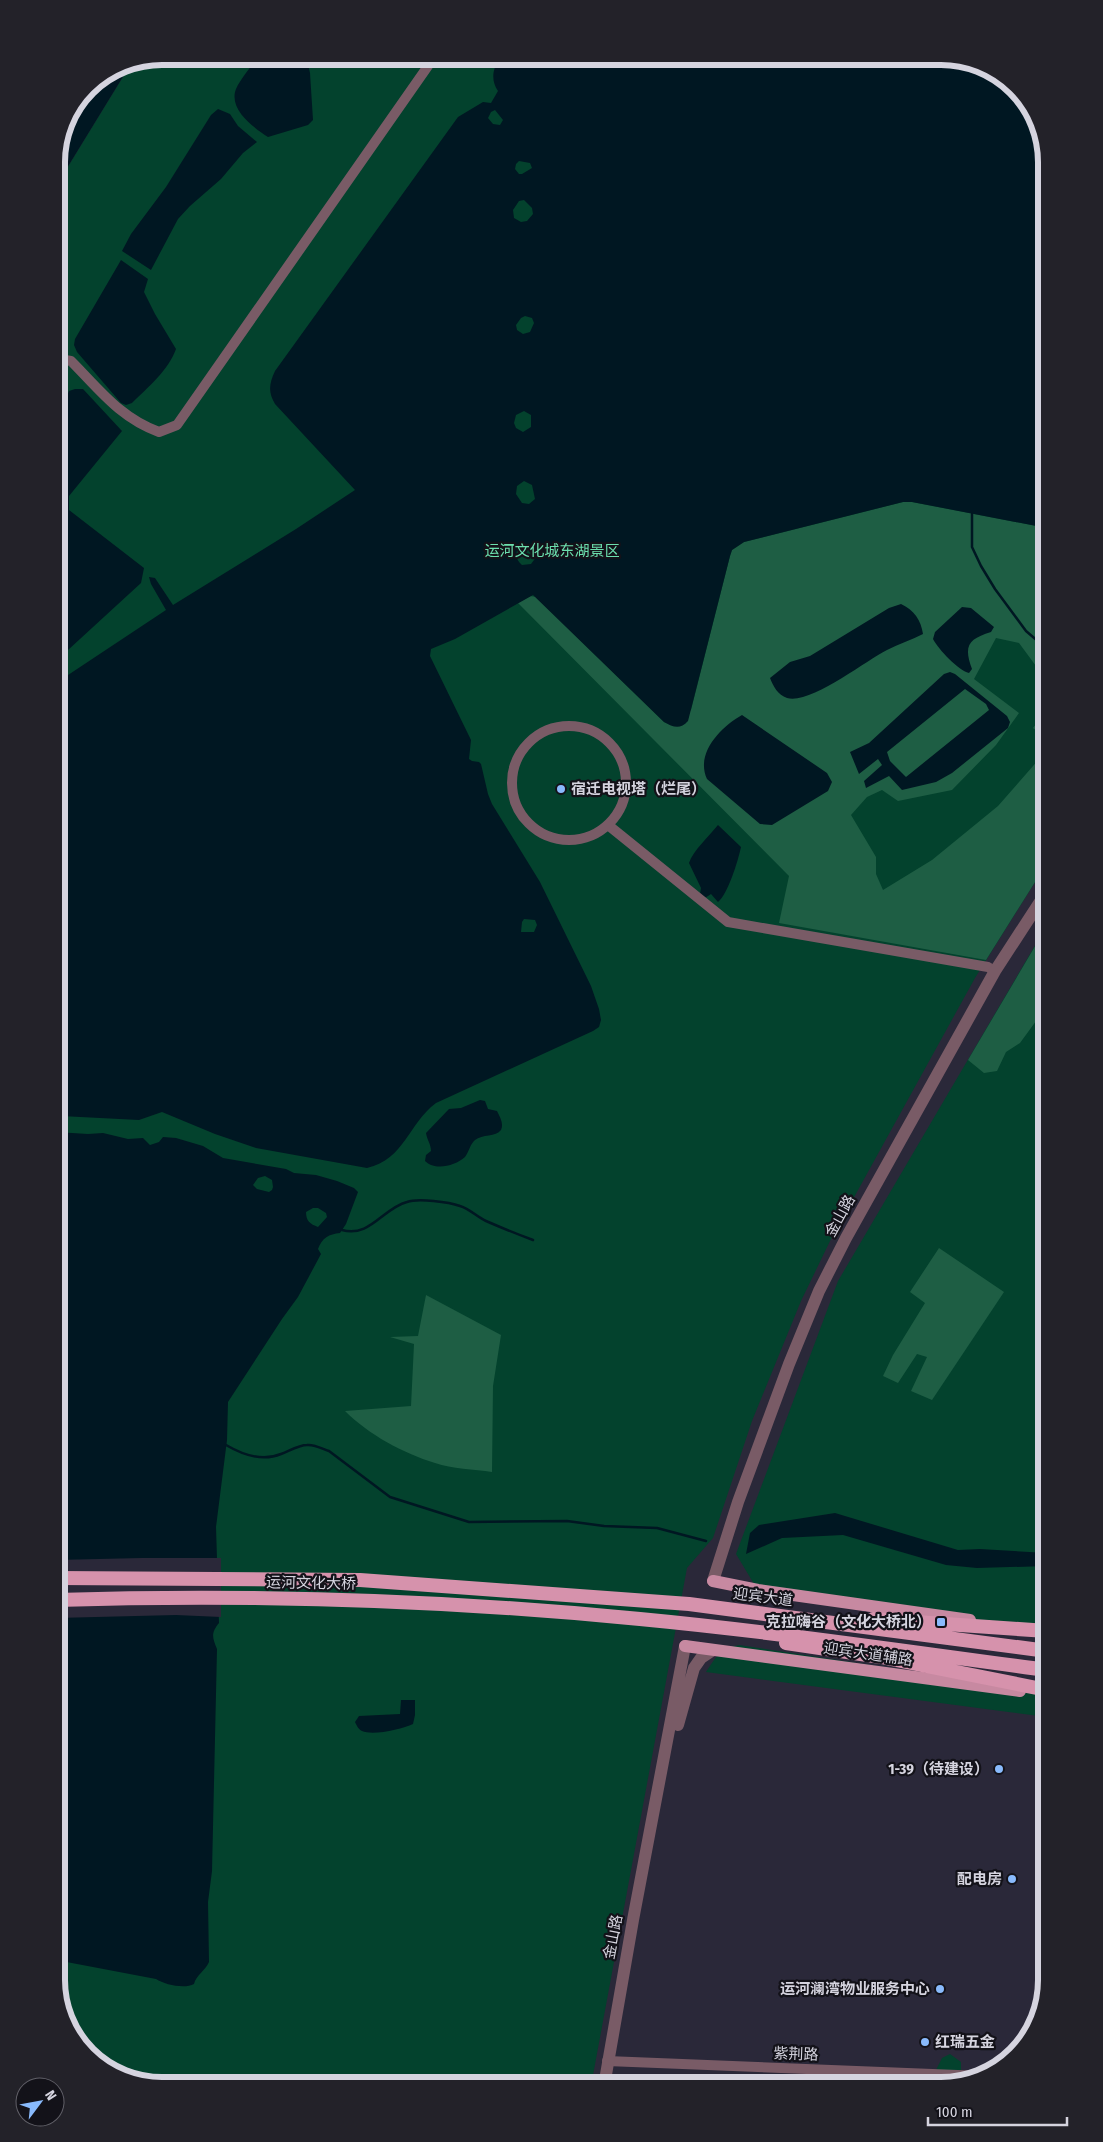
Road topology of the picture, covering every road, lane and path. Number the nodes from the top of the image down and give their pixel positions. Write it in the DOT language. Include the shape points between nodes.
graph roads {
  1 [pos="429,65"];
  2 [pos="65,360"];
  3 [pos="608,824"];
  4 [pos="1038,905"];
  5 [pos="995,971"];
  6 [pos="65,1578"];
  7 [pos="713,1581"];
  8 [pos="564,1594"];
  9 [pos="629,1598"];
  10 [pos="65,1600"];
  11 [pos="640,1618"];
  12 [pos="1038,1630"];
  13 [pos="1038,1630"];
  14 [pos="685,1646"];
  15 [pos="713,1650"];
  16 [pos="1038,1650"];
  17 [pos="1038,1669"];
  18 [pos="1038,1689"];
  19 [pos="1038,1690"];
  20 [pos="658,1795"];
  21 [pos="607,2061"];
  22 [pos="960,2075"];
  23 [pos="605,2077"];
  1 -- 2 [label="street" via="177,424 159,432 141,425 122,413 71,361"];
  3 -- 3 [label="street" via="619,810 625,793 626,774 620,757 609,742 577,726 559,726 542,732 527,744 513,775 513,792 529,823 560,839 594,834"];
  3 -- 5 [label="street" via="728,922 988,967"];
  4 -- 5 [label="street, 金山路"];
  5 -- 7 [label="street, 金山路" via="819,1291 748,1475"];
  6 -- 8 [label="highway, 运河文化大桥" via="360,1580"];
  7 -- 12 [label="main road" via="768,1592"];
  8 -- 9 [label="highway, 迎宾大道"];
  9 -- 13 [label="highway" via="698,1599 881,1620"];
  9 -- 16 [label="highway, 迎宾大道"];
  10 -- 11 [label="highway, 运河文化大桥" via="343,1600"];
  11 -- 17 [label="highway" via="805,1636"];
  11 -- 18 [label="highway" via="881,1657"];
  14 -- 15 [label="main road, 迎宾大道辅路"];
  14 -- 20 [label="street, 金山路"];
  15 -- 19 [label="main road, 迎宾大道辅路"];
  15 -- 20 [label="street, 金山路" via="694,1668"];
  20 -- 21 [label="street, 金山路"];
  21 -- 22 [label="street, 紫荆路"];
  21 -- 23 [label="street, 金山路"];
}
